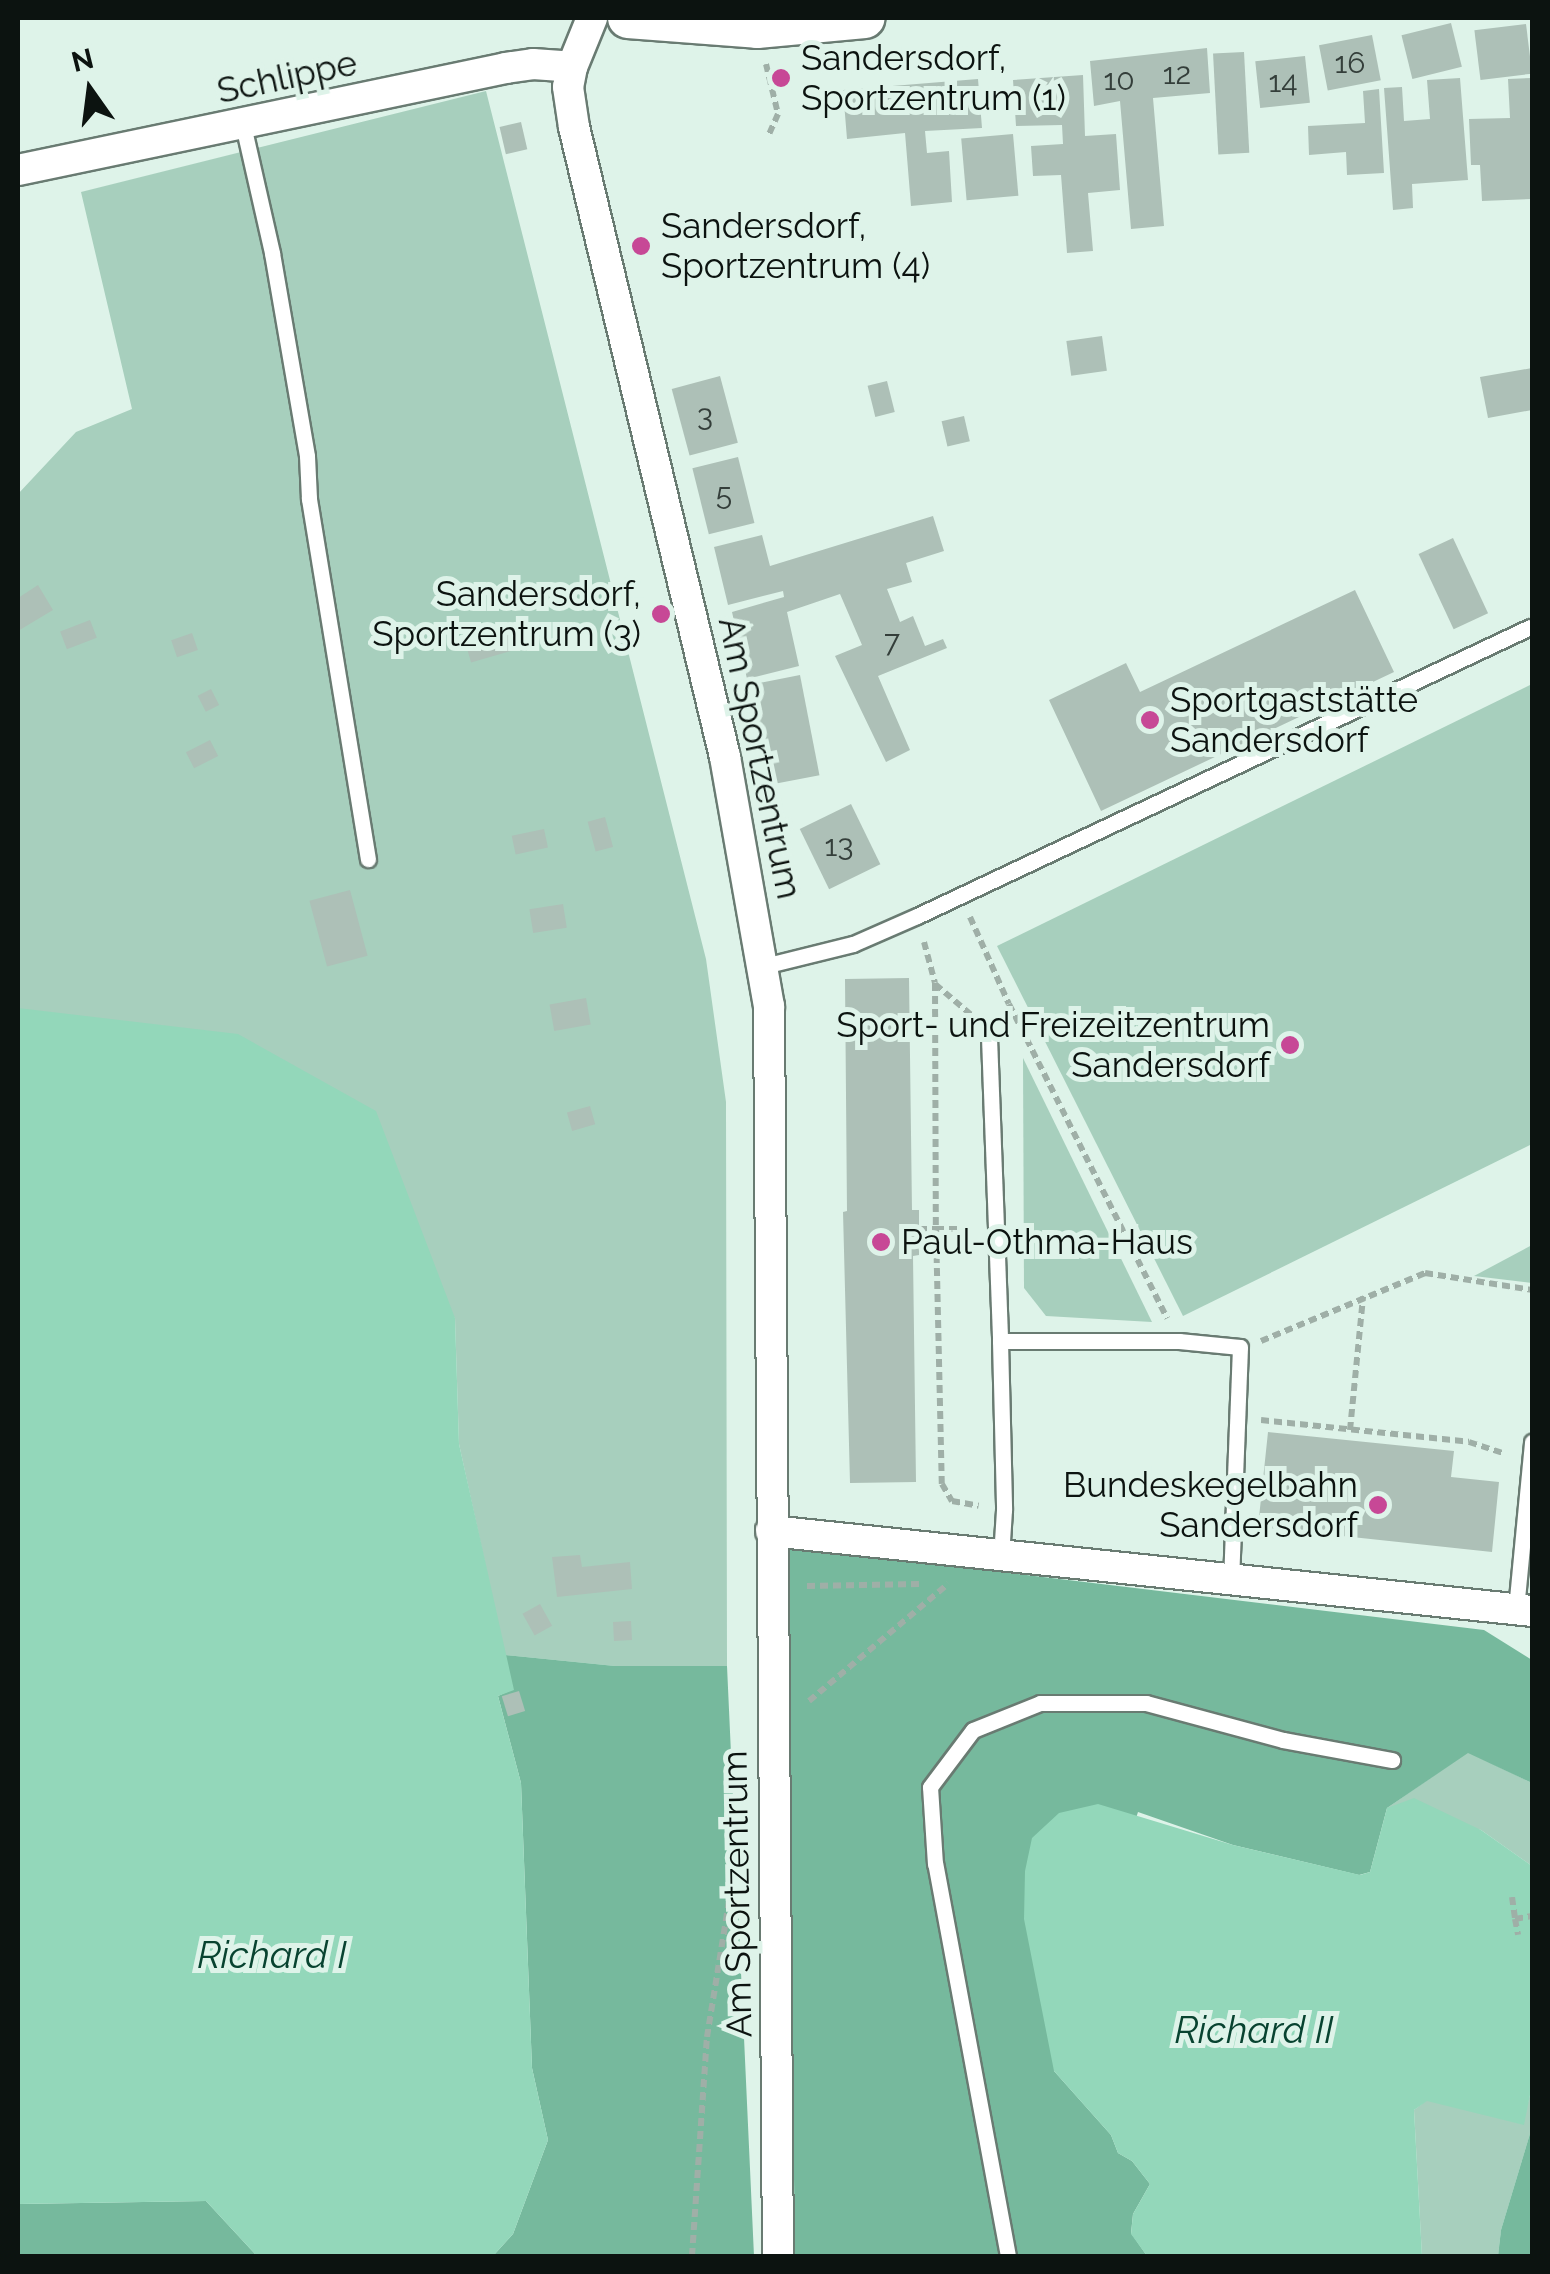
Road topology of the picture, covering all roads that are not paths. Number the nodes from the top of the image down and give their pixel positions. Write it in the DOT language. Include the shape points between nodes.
graph roads {
  1 [pos="592,18"];
  2 [pos="628,18"];
  3 [pos="865,18"];
  4 [pos="572,67"];
  5 [pos="244,125"];
  6 [pos="18,170"];
  7 [pos="1530,627"];
  8 [pos="368,859"];
  9 [pos="764,966"];
  10 [pos="989,1036"];
  11 [pos="1000,1341"];
  12 [pos="1532,1442"];
  13 [pos="1530,1462"];
  14 [pos="770,1531"];
  15 [pos="1001,1556"];
  16 [pos="1231,1578"];
  17 [pos="1524,1610"];
  18 [pos="1392,1760"];
  19 [pos="778,2256"];
  20 [pos="1008,2256"];
  1 -- 4 [label="street, Am Sportzentrum"];
  2 -- 3 [label="street" via="757,28"];
  4 -- 5 [label="street, Schlippe" via="505,68"];
  4 -- 9 [label="street, Am Sportzentrum" via="574,127 725,758"];
  5 -- 6 [label="street, Schlippe"];
  5 -- 8 [label="lane" via="272,253"];
  7 -- 9 [label="lane" via="917,916 852,944"];
  9 -- 14 [label="street, Am Sportzentrum" via="771,1069"];
  10 -- 11 [label="lane"];
  11 -- 15 [label="lane"];
  11 -- 16 [label="lane" via="1240,1346"];
  12 -- 13 [label="lane"];
  13 -- 17 [label="lane"];
  14 -- 15 [label="street"];
  14 -- 19 [label="street, Am Sportzentrum"];
  15 -- 16 [label="street"];
  16 -- 17 [label="street"];
  18 -- 20 [label="lane" via="1283,1740 1146,1702 1040,1703 973,1730 962,1744 930,1787 934,1864"];
}
